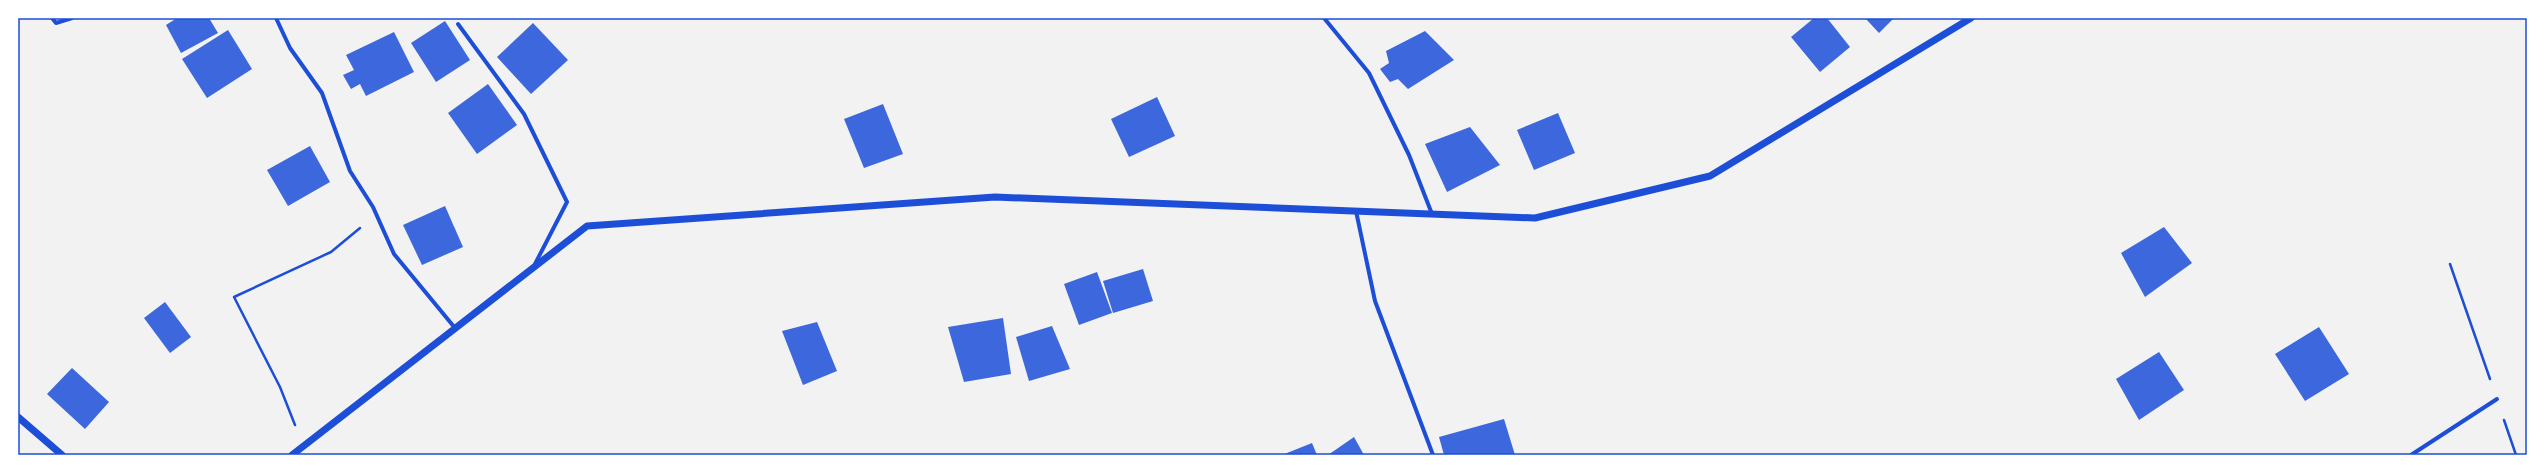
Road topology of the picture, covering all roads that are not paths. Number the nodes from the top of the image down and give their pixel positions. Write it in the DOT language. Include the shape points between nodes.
graph roads {
  1 [pos="52,18"];
  2 [pos="72,18"];
  3 [pos="276,18"];
  4 [pos="1324,18"];
  5 [pos="1971,18"];
  6 [pos="458,24"];
  7 [pos="1356,211"];
  8 [pos="1432,214"];
  9 [pos="533,268"];
  10 [pos="455,328"];
  11 [pos="2497,399"];
  12 [pos="18,417"];
  13 [pos="62,455"];
  14 [pos="292,455"];
  15 [pos="1434,455"];
  16 [pos="2411,455"];
  1 -- 2 [label="street" via="56,23"];
  3 -- 10 [label="street" via="290,48 322,93 350,171 373,207 394,254"];
  4 -- 8 [label="street" via="1368,73 1409,155"];
  5 -- 8 [label="street" via="1710,176 1535,218"];
  6 -- 9 [label="street" via="524,114 567,202"];
  7 -- 8 [label="street"];
  7 -- 9 [label="street" via="987,197 587,226"];
  7 -- 15 [label="street" via="1375,301"];
  9 -- 10 [label="street"];
  10 -- 14 [label="street"];
  11 -- 16 [label="street"];
  12 -- 13 [label="street"];
}
